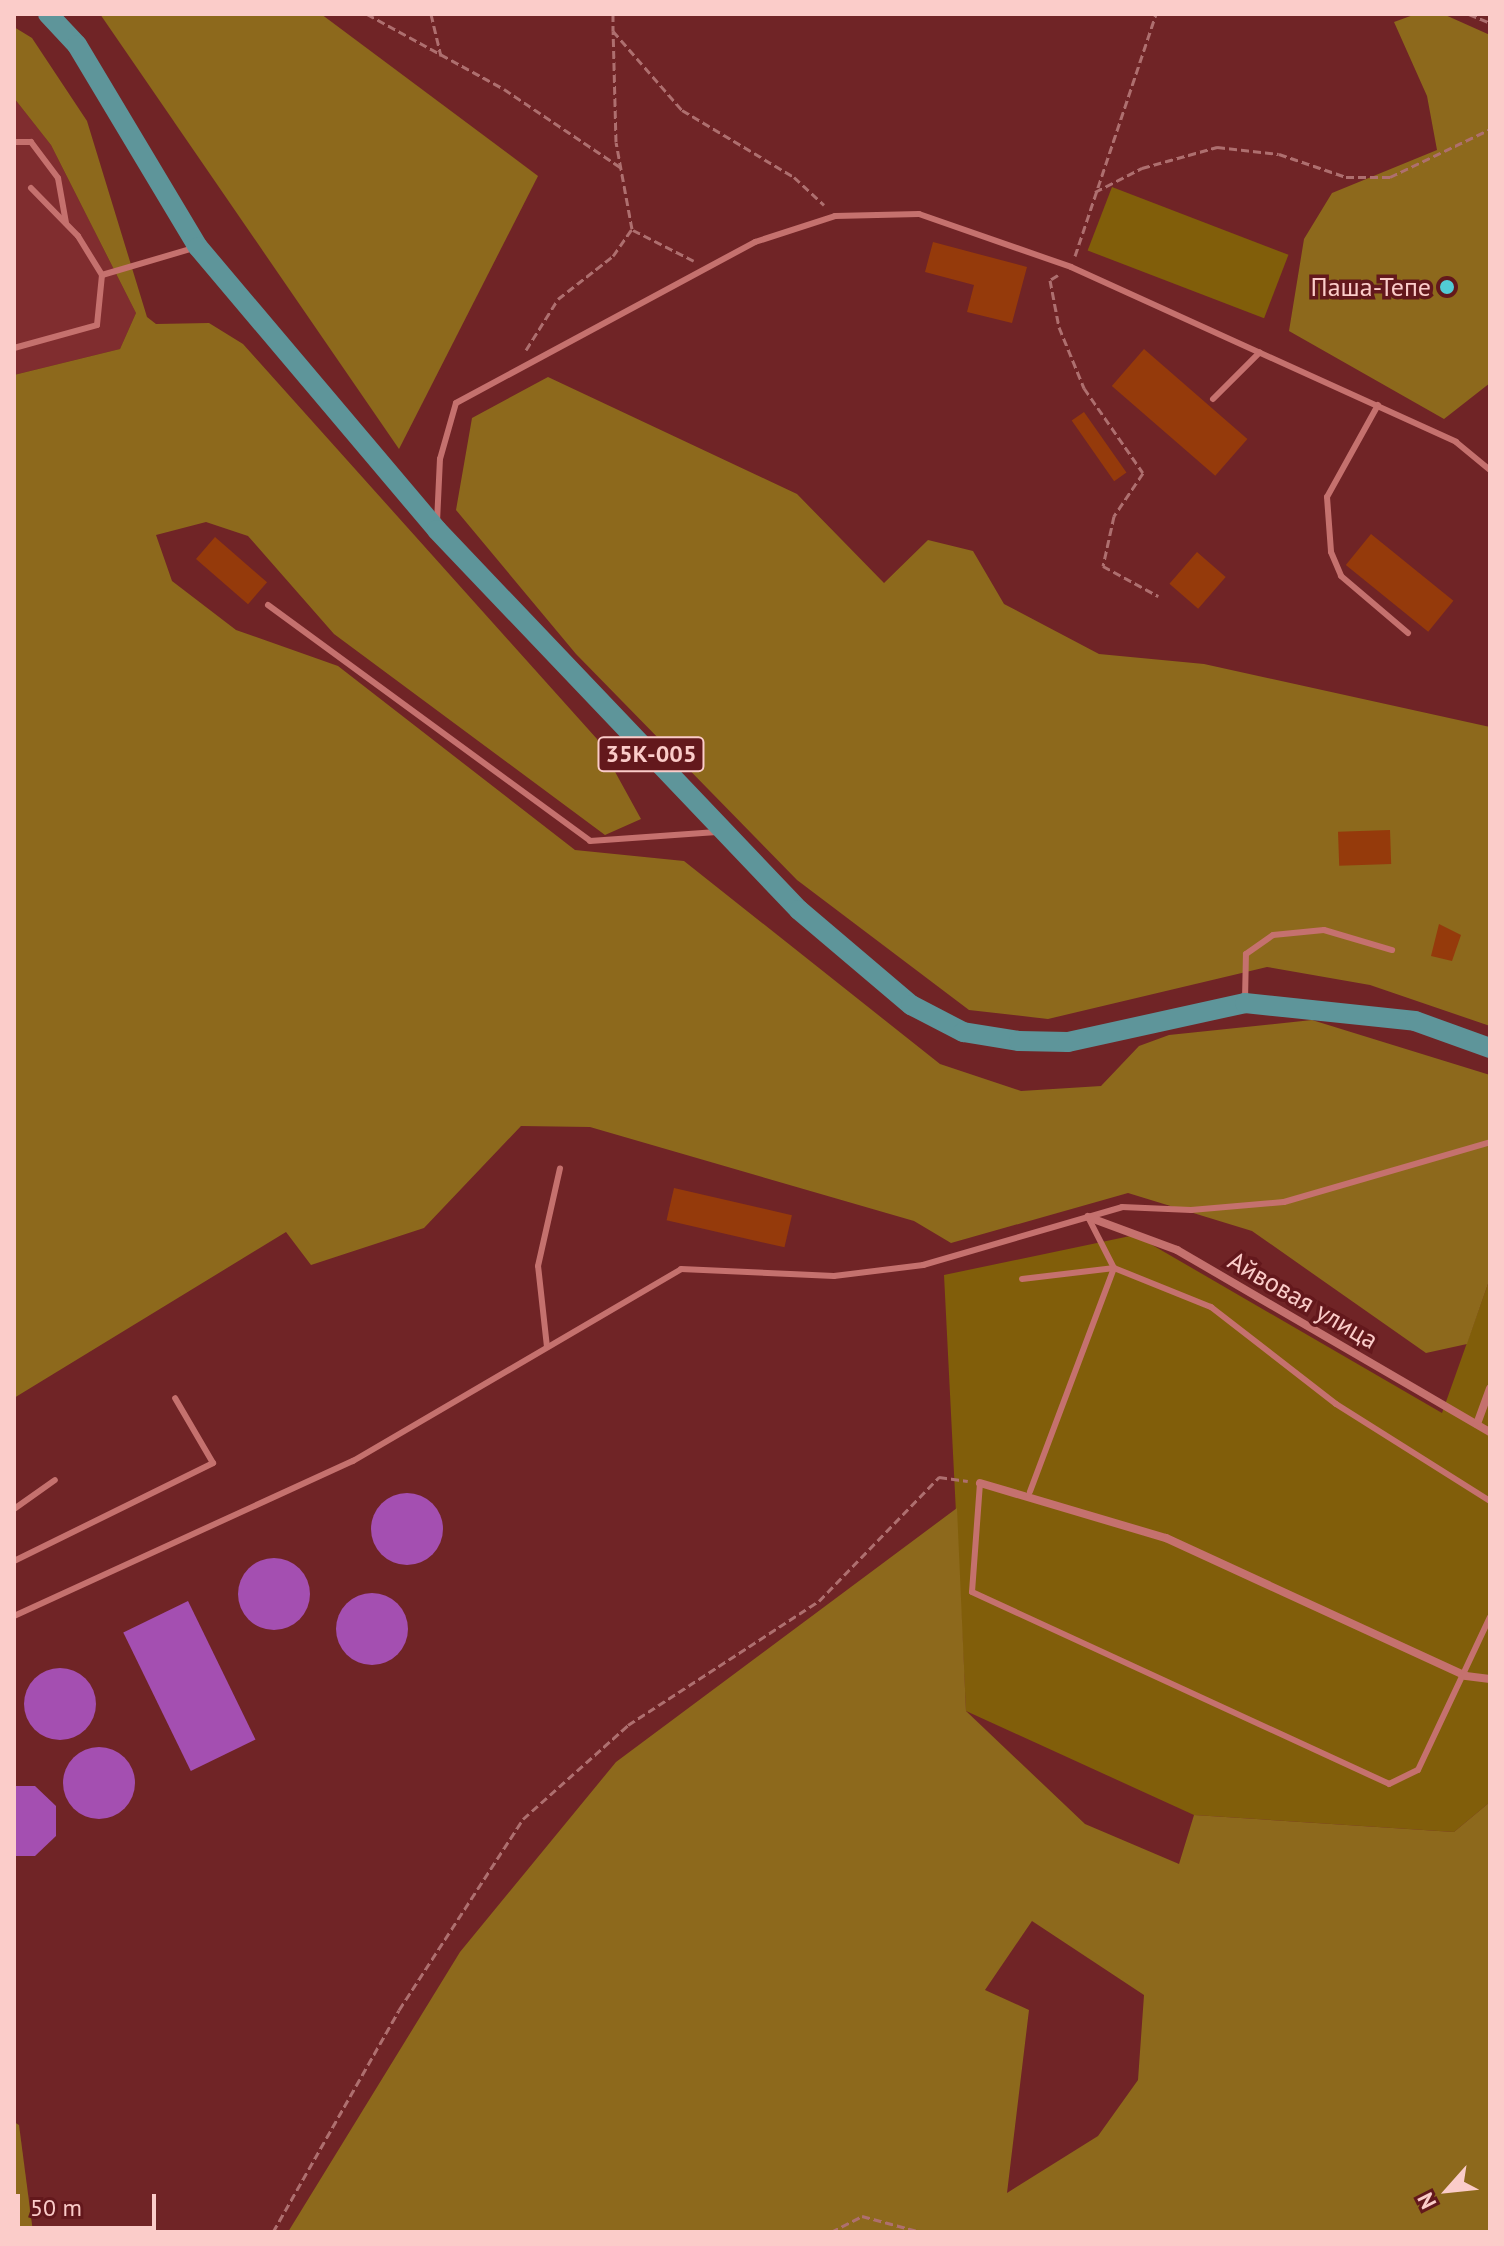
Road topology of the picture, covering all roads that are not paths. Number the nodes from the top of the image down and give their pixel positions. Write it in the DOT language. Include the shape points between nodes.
graph roads {
  1 [pos="48,14"];
  2 [pos="14,142"];
  3 [pos="31,188"];
  4 [pos="66,223"];
  5 [pos="198,247"];
  6 [pos="102,275"];
  7 [pos="14,348"];
  8 [pos="1260,352"];
  9 [pos="1213,399"];
  10 [pos="1378,405"];
  11 [pos="1490,470"];
  12 [pos="437,530"];
  13 [pos="268,605"];
  14 [pos="1408,633"];
  15 [pos="724,832"];
  16 [pos="1392,950"];
  17 [pos="1245,1003"];
  18 [pos="1490,1048"];
  19 [pos="1490,1142"];
  20 [pos="560,1168"];
  21 [pos="1088,1217"];
  22 [pos="1114,1268"];
  23 [pos="1022,1279"];
  24 [pos="547,1347"];
  25 [pos="1490,1388"];
  26 [pos="175,1398"];
  27 [pos="1477,1424"];
  28 [pos="1490,1432"];
  29 [pos="55,1480"];
  30 [pos="980,1483"];
  31 [pos="1030,1492"];
  32 [pos="1490,1501"];
  33 [pos="14,1509"];
  34 [pos="14,1561"];
  35 [pos="14,1616"];
  36 [pos="1490,1617"];
  37 [pos="1466,1676"];
  38 [pos="1490,1679"];
  1 -- 5 [label="main road, 35К-005" via="77,45"];
  2 -- 4 [label="lane" via="31,142 58,178"];
  3 -- 4 [label="lane"];
  4 -- 6 [label="lane"];
  5 -- 6 [label="lane"];
  5 -- 12 [label="main road, 35К-005"];
  6 -- 7 [label="lane" via="97,325"];
  8 -- 9 [label="lane"];
  8 -- 10 [label="lane"];
  8 -- 12 [label="lane" via="1071,267 919,214 835,216 755,242 456,403 440,459"];
  10 -- 11 [label="lane" via="1456,442"];
  10 -- 14 [label="lane" via="1327,497 1331,552 1341,576"];
  12 -- 15 [label="main road, 35К-005"];
  13 -- 15 [label="lane" via="590,841"];
  15 -- 17 [label="main road, 35К-005" via="799,910 911,1005 963,1032 1068,1042"];
  16 -- 17 [label="lane" via="1324,930 1273,935 1246,954"];
  17 -- 18 [label="main road, 35К-005" via="1415,1021"];
  19 -- 21 [label="lane" via="1284,1202 1191,1210 1122,1207"];
  20 -- 24 [label="lane" via="538,1266"];
  21 -- 22 [label="lane"];
  21 -- 24 [label="lane" via="923,1265 834,1276 681,1269"];
  21 -- 27 [label="street, Айвовая улица" via="1177,1250"];
  22 -- 23 [label="lane"];
  22 -- 31 [label="lane"];
  22 -- 32 [label="lane" via="1211,1307 1336,1404"];
  24 -- 35 [label="lane" via="353,1461"];
  25 -- 27 [label="street"];
  26 -- 34 [label="lane" via="213,1463"];
  27 -- 28 [label="street, Айвовая улица"];
  29 -- 33 [label="lane"];
  30 -- 31 [label="street"];
  30 -- 37 [label="lane" via="972,1592 1389,1784 1418,1770"];
  31 -- 37 [label="street" via="1255,1575"];
  36 -- 37 [label="lane"];
  37 -- 38 [label="street"];
}
